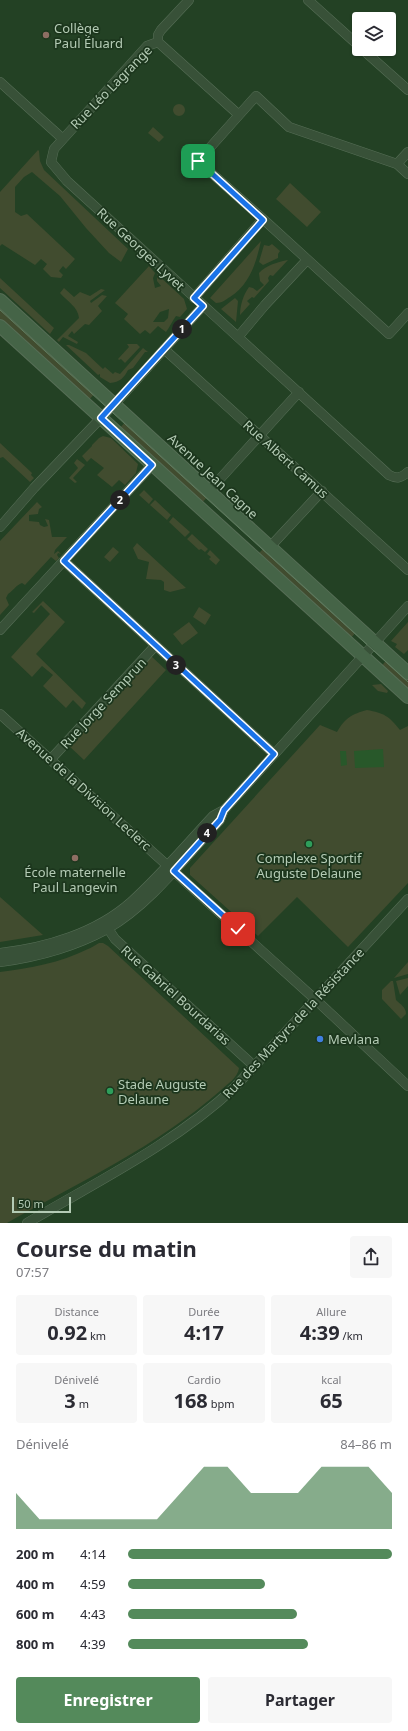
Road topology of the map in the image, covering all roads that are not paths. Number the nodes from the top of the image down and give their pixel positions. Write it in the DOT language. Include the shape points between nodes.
graph roads {
  1 [pos="189,0"];
  2 [pos="308,0"];
  3 [pos="352,40"];
  4 [pos="158,42"];
  5 [pos="370,56"];
  6 [pos="0,82"];
  7 [pos="408,90"];
  8 [pos="239,115"];
  9 [pos="62,138"];
  10 [pos="408,152"];
  11 [pos="397,164"];
  12 [pos="408,174"];
  13 [pos="263,220"];
  14 [pos="307,260"];
  15 [pos="194,298"];
  16 [pos="0,300"];
  17 [pos="203,306"];
  18 [pos="408,313"];
  19 [pos="0,326"];
  20 [pos="238,337"];
  21 [pos="164,349"];
  22 [pos="299,392"];
  23 [pos="115,403"];
  24 [pos="101,418"];
  25 [pos="260,436"];
  26 [pos="152,465"];
  27 [pos="408,472"];
  28 [pos="209,490"];
  29 [pos="322,492"];
  30 [pos="0,527"];
  31 [pos="269,548"];
  32 [pos="64,561"];
  33 [pos="408,570"];
  34 [pos="408,606"];
  35 [pos="0,630"];
  36 [pos="374,643"];
  37 [pos="155,646"];
  38 [pos="362,656"];
  39 [pos="408,673"];
  40 [pos="408,697"];
  41 [pos="0,714"];
  42 [pos="274,754"];
  43 [pos="51,759"];
  44 [pos="170,868"];
  45 [pos="408,900"];
  46 [pos="105,925"];
  47 [pos="0,953"];
  48 [pos="0,962"];
  49 [pos="316,1000"];
  50 [pos="254,1066"];
  51 [pos="408,1086"];
  52 [pos="27,1223"];
  1 -- 4 [label="street, Rue Léo Lagrange" via="161,30"];
  2 -- 3 [label="street"];
  4 -- 8 [label="street"];
  4 -- 9 [label="street, Rue Léo Lagrange" via="147,46"];
  5 -- 7 [label="street"];
  6 -- 9 [label="street"];
  8 -- 11 [label="street" via="256,96 289,127"];
  8 -- 13 [label="street" via="198,161"];
  9 -- 15 [label="street, Rue Georges Lyvet" via="54,149 51,162 67,181"];
  10 -- 11 [label="street"];
  11 -- 12 [label="street"];
  13 -- 14 [label="street"];
  13 -- 15 [label="street"];
  14 -- 18 [label="street" via="389,334"];
  14 -- 20 [label="street"];
  15 -- 17 [label="street, Rue Georges Lyvet"];
  16 -- 23 [label="street, Avenue Jean Cagne"];
  17 -- 20 [label="street, Rue Georges Lyvet"];
  17 -- 21 [label="street"];
  19 -- 24 [label="street"];
  20 -- 22 [label="street, Rue Georges Lyvet"];
  21 -- 23 [label="street"];
  21 -- 25 [label="street, Rue Albert Camus"];
  22 -- 25 [label="street"];
  22 -- 27 [label="street, Rue Georges Lyvet" via="389,475 401,478"];
  23 -- 24 [label="street"];
  23 -- 28 [label="street, Avenue Jean Cagne"];
  24 -- 26 [label="street"];
  24 -- 30 [label="street"];
  25 -- 28 [label="street"];
  25 -- 29 [label="street, Rue Albert Camus"];
  26 -- 32 [label="street"];
  26 -- 38 [label="street"];
  28 -- 31 [label="street, Avenue Jean Cagne"];
  29 -- 31 [label="street"];
  29 -- 33 [label="street, Rue Albert Camus"];
  31 -- 36 [label="street, Avenue Jean Cagne"];
  32 -- 35 [label="street"];
  32 -- 37 [label="street"];
  34 -- 36 [label="street"];
  36 -- 38 [label="street"];
  36 -- 39 [label="street, Avenue Jean Cagne"];
  37 -- 42 [label="street"];
  37 -- 43 [label="street, Rue Jorge Semprun"];
  38 -- 40 [label="street"];
  38 -- 42 [label="street"];
  41 -- 43 [label="street, Avenue de la Division Leclerc"];
  42 -- 44 [label="street" via="224,810 220,820"];
  43 -- 44 [label="street, Avenue de la Division Leclerc"];
  44 -- 46 [label="street" via="144,901"];
  44 -- 49 [label="street, Avenue de la Division Leclerc"];
  45 -- 49 [label="street, Rue des Martyrs de la Résistance"];
  46 -- 47 [label="street" via="49,944"];
  46 -- 48 [label="street" via="53,952"];
  46 -- 50 [label="street, Rue Gabriel Bourdarias" via="112,936"];
  49 -- 50 [label="street, Rue des Martyrs de la Résistance"];
  49 -- 51 [label="street, Avenue de la Division Leclerc"];
  50 -- 52 [label="street, Rue des Martyrs de la Résistance" via="213,1108 176,1135"];
}
